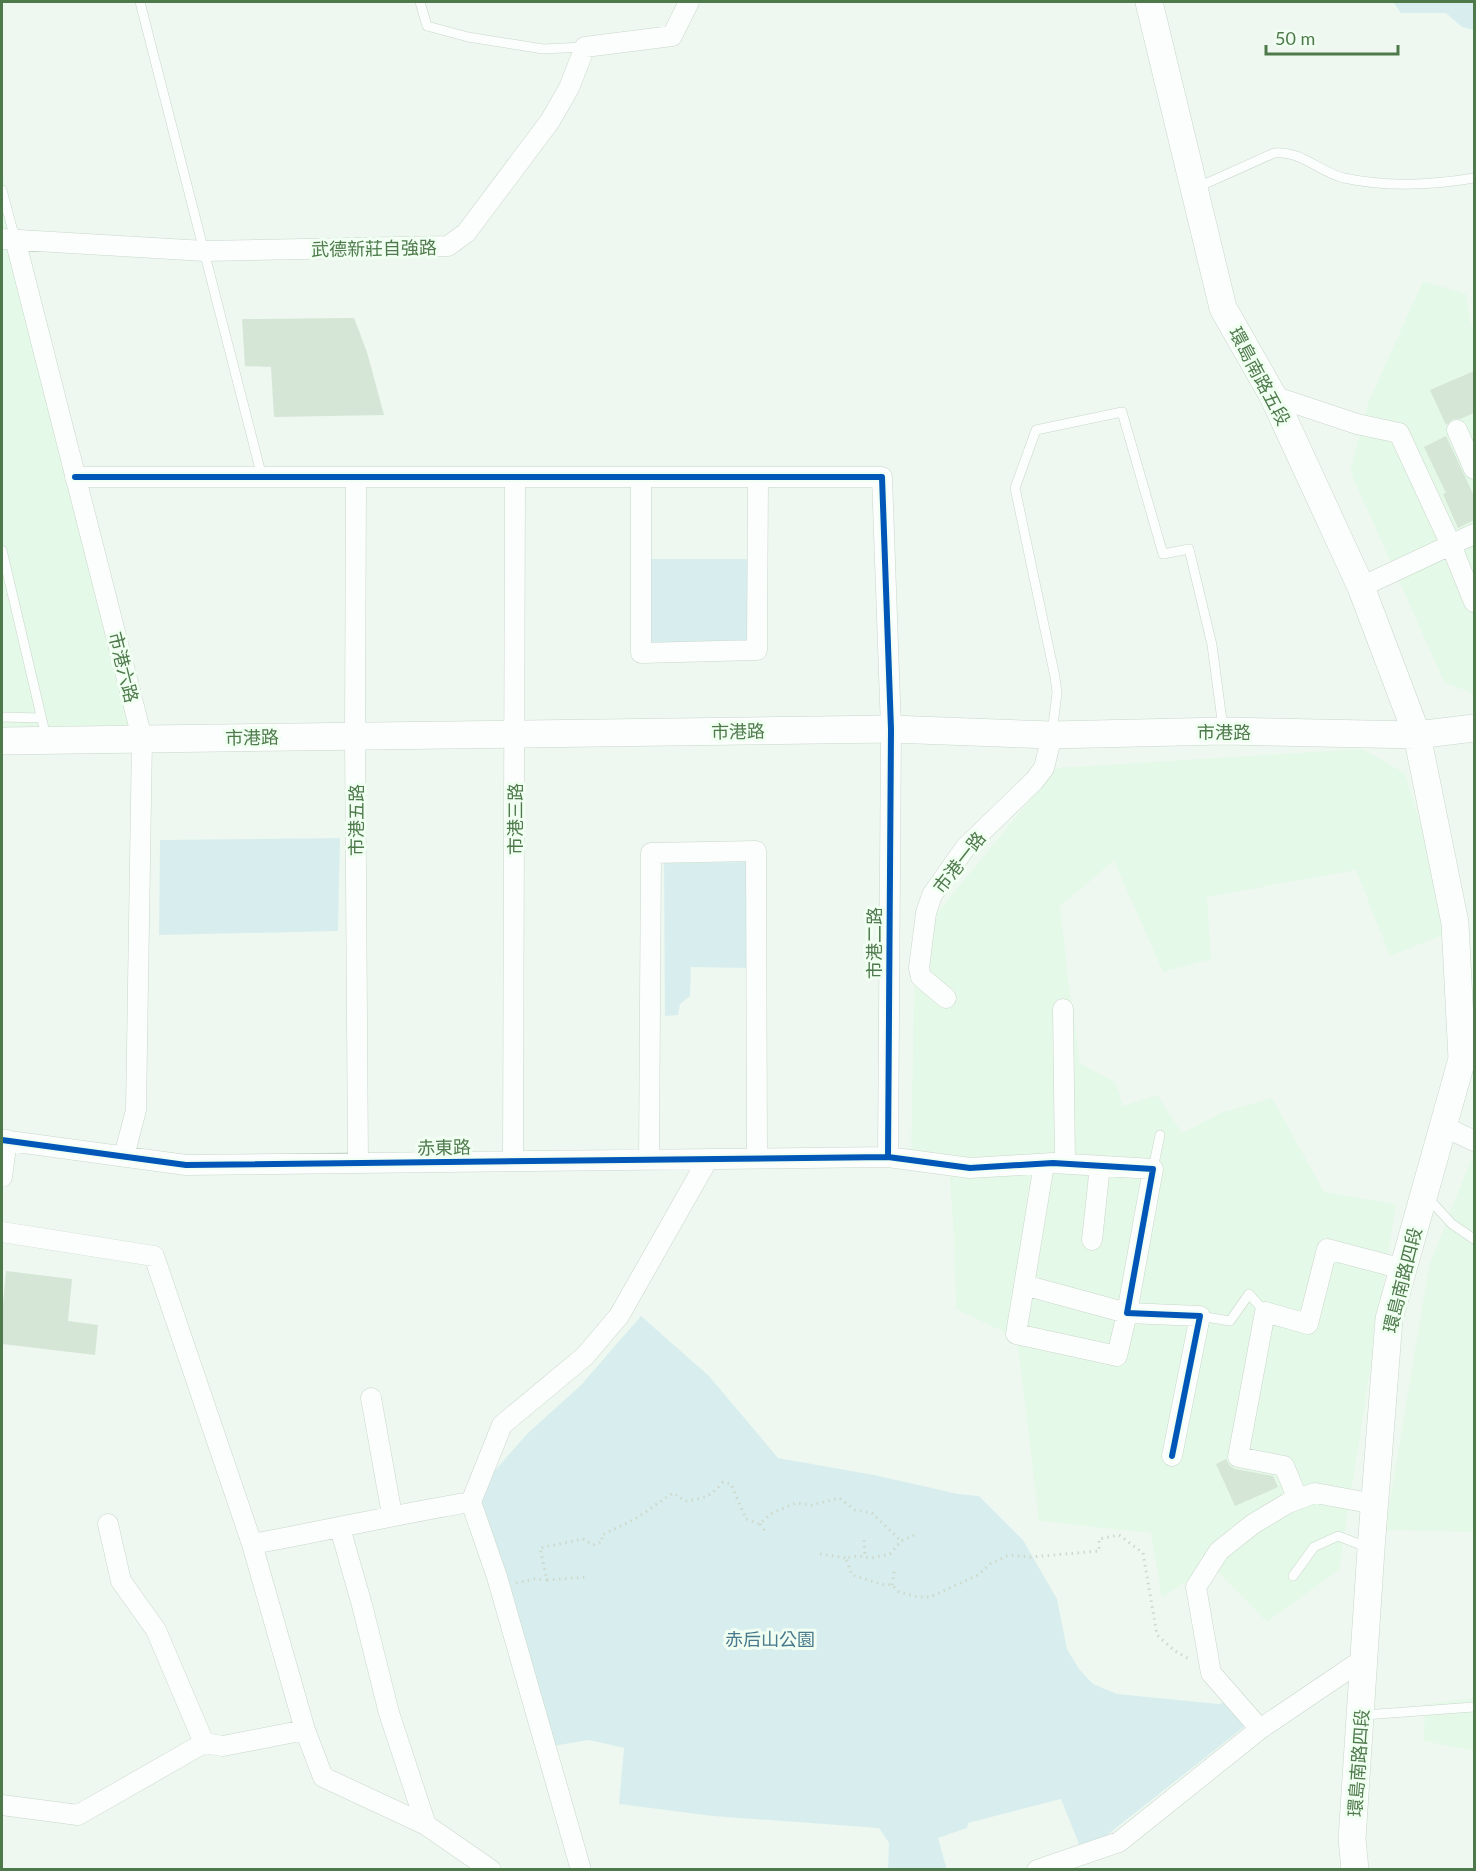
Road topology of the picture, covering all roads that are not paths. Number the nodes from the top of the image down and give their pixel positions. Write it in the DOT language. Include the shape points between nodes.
graph roads {
  1 [pos="140,2"];
  2 [pos="420,2"];
  3 [pos="689,2"];
  4 [pos="1149,2"];
  5 [pos="585,47"];
  6 [pos="1474,178"];
  7 [pos="1194,189"];
  8 [pos="2,190"];
  9 [pos="8,239"];
  10 [pos="205,251"];
  11 [pos="1273,396"];
  12 [pos="1457,430"];
  13 [pos="1474,470"];
  14 [pos="75,477"];
  15 [pos="262,477"];
  16 [pos="356,477"];
  17 [pos="515,477"];
  18 [pos="641,477"];
  19 [pos="758,477"];
  20 [pos="1474,534"];
  21 [pos="1452,544"];
  22 [pos="2,549"];
  23 [pos="1360,587"];
  24 [pos="1474,602"];
  25 [pos="2,717"];
  26 [pos="1474,728"];
  27 [pos="44,729"];
  28 [pos="891,729"];
  29 [pos="1223,731"];
  30 [pos="516,733"];
  31 [pos="355,735"];
  32 [pos="1052,735"];
  33 [pos="1417,735"];
  34 [pos="142,738"];
  35 [pos="2,741"];
  36 [pos="946,998"];
  37 [pos="1063,1009"];
  38 [pos="1465,1133"];
  39 [pos="1160,1135"];
  40 [pos="4,1140"];
  41 [pos="124,1156"];
  42 [pos="888,1157"];
  43 [pos="757,1158"];
  44 [pos="649,1159"];
  45 [pos="708,1159"];
  46 [pos="513,1161"];
  47 [pos="358,1162"];
  48 [pos="1044,1164"];
  49 [pos="1065,1164"];
  50 [pos="1100,1166"];
  51 [pos="1153,1169"];
  52 [pos="2,1177"];
  53 [pos="1424,1193"];
  54 [pos="2,1233"];
  55 [pos="1474,1239"];
  56 [pos="1092,1240"];
  57 [pos="1403,1269"];
  58 [pos="1024,1285"];
  59 [pos="1265,1312"];
  60 [pos="1127,1313"];
  61 [pos="1200,1316"];
  62 [pos="371,1398"];
  63 [pos="1172,1456"];
  64 [pos="1298,1499"];
  65 [pos="471,1502"];
  66 [pos="1375,1504"];
  67 [pos="392,1515"];
  68 [pos="108,1524"];
  69 [pos="340,1528"];
  70 [pos="252,1544"];
  71 [pos="1371,1549"];
  72 [pos="1293,1576"];
  73 [pos="1365,1658"];
  74 [pos="1474,1707"];
  75 [pos="1361,1715"];
  76 [pos="1260,1729"];
  77 [pos="305,1730"];
  78 [pos="204,1743"];
  79 [pos="2,1805"];
  80 [pos="426,1825"];
  81 [pos="491,1869"];
  82 [pos="581,1869"];
  83 [pos="1037,1869"];
  84 [pos="1355,1869"];
  1 -- 10 [label="lane"];
  2 -- 5 [label="lane" via="427,26 437,29 543,48"];
  3 -- 5 [label="street" via="672,36"];
  4 -- 7 [label="main road, 環島南路五段"];
  5 -- 10 [label="street, 武德新莊自強路" via="569,88 550,121 466,233 448,246"];
  6 -- 7 [label="lane" via="1404,184 1345,178 1282,152"];
  7 -- 11 [label="main road, 環島南路五段" via="1223,308"];
  8 -- 9 [label="lane, 市港六路"];
  9 -- 10 [label="street, 武德新莊自強路"];
  9 -- 14 [label="street, 市港六路"];
  10 -- 15 [label="lane"];
  11 -- 21 [label="street" via="1356,424 1399,433"];
  11 -- 23 [label="main road, 環島南路五段"];
  12 -- 13 [label="street"];
  14 -- 15 [label="street"];
  14 -- 34 [label="street, 市港六路"];
  15 -- 16 [label="street"];
  16 -- 17 [label="street"];
  16 -- 31 [label="street, 市港五路"];
  17 -- 18 [label="street"];
  17 -- 30 [label="street, 市港三路"];
  18 -- 19 [label="street"];
  18 -- 19 [label="street" via="641,653 757,650"];
  19 -- 28 [label="street, 市港二路" via="882,477"];
  20 -- 21 [label="street"];
  21 -- 23 [label="street"];
  21 -- 24 [label="street"];
  22 -- 27 [label="lane"];
  23 -- 33 [label="main road, 環島南路五段"];
  25 -- 27 [label="lane"];
  26 -- 33 [label="main road, 市港路"];
  27 -- 34 [label="main road, 市港路"];
  27 -- 35 [label="main road, 市港路"];
  28 -- 30 [label="main road, 市港路"];
  28 -- 32 [label="main road, 市港路"];
  28 -- 42 [label="street, 市港二路"];
  29 -- 32 [label="main road, 市港路"];
  29 -- 32 [label="lane" via="1212,645 1189,549 1163,554 1122,412 1036,430 1015,488 1055,677"];
  29 -- 33 [label="main road, 市港路"];
  30 -- 31 [label="main road, 市港路"];
  30 -- 46 [label="street, 市港三路"];
  31 -- 34 [label="main road, 市港路"];
  31 -- 47 [label="street, 市港五路"];
  32 -- 36 [label="street, 市港一路" via="1044,768 965,849 932,895 919,968 921,977"];
  33 -- 38 [label="main road, 環島南路四段" via="1455,923"];
  34 -- 41 [label="street, 市港六路" via="136,1110"];
  37 -- 49 [label="street"];
  38 -- 53 [label="main road, 環島南路四段"];
  39 -- 51 [label="lane"];
  40 -- 41 [label="street, 赤東路"];
  40 -- 52 [label="street"];
  41 -- 47 [label="street, 赤東路" via="186,1165"];
  42 -- 43 [label="street, 赤東路"];
  42 -- 48 [label="street, 赤東路" via="970,1168"];
  43 -- 44 [label="street" via="756,851 651,853"];
  43 -- 45 [label="street, 赤東路"];
  44 -- 45 [label="street, 赤東路"];
  44 -- 46 [label="street, 赤東路"];
  45 -- 65 [label="street" via="619,1316 585,1356 502,1425"];
  46 -- 47 [label="street, 赤東路"];
  48 -- 49 [label="street, 赤東路"];
  48 -- 58 [label="street"];
  49 -- 50 [label="street, 赤東路"];
  50 -- 51 [label="street, 赤東路"];
  50 -- 56 [label="street"];
  51 -- 60 [label="street"];
  53 -- 55 [label="lane" via="1452,1224"];
  53 -- 57 [label="main road, 環島南路四段"];
  54 -- 70 [label="street" via="154,1256"];
  57 -- 59 [label="street" via="1327,1249 1308,1324"];
  57 -- 66 [label="main road, 環島南路四段" via="1389,1319"];
  58 -- 60 [label="street"];
  58 -- 60 [label="street" via="1016,1334 1117,1356"];
  59 -- 61 [label="lane" via="1249,1294 1230,1321"];
  59 -- 64 [label="street" via="1238,1457 1284,1466"];
  60 -- 61 [label="street"];
  61 -- 63 [label="street"];
  62 -- 67 [label="street"];
  64 -- 66 [label="street" via="1315,1493"];
  64 -- 76 [label="street" via="1253,1524 1219,1551 1196,1587 1211,1673"];
  65 -- 67 [label="street"];
  65 -- 82 [label="street" via="500,1587"];
  66 -- 71 [label="main road, 環島南路四段"];
  67 -- 69 [label="street"];
  68 -- 78 [label="street" via="121,1581 156,1630"];
  69 -- 70 [label="street"];
  69 -- 80 [label="street" via="389,1713"];
  70 -- 77 [label="street"];
  71 -- 72 [label="lane" via="1338,1536 1314,1547"];
  71 -- 73 [label="main road, 環島南路四段"];
  73 -- 75 [label="main road, 環島南路四段"];
  73 -- 76 [label="street"];
  74 -- 75 [label="lane"];
  75 -- 84 [label="main road, 環島南路四段" via="1352,1839"];
  76 -- 83 [label="street" via="1119,1842"];
  77 -- 78 [label="street" via="223,1746"];
  77 -- 80 [label="street" via="323,1778"];
  78 -- 79 [label="street" via="78,1815"];
  80 -- 81 [label="street"];
}
